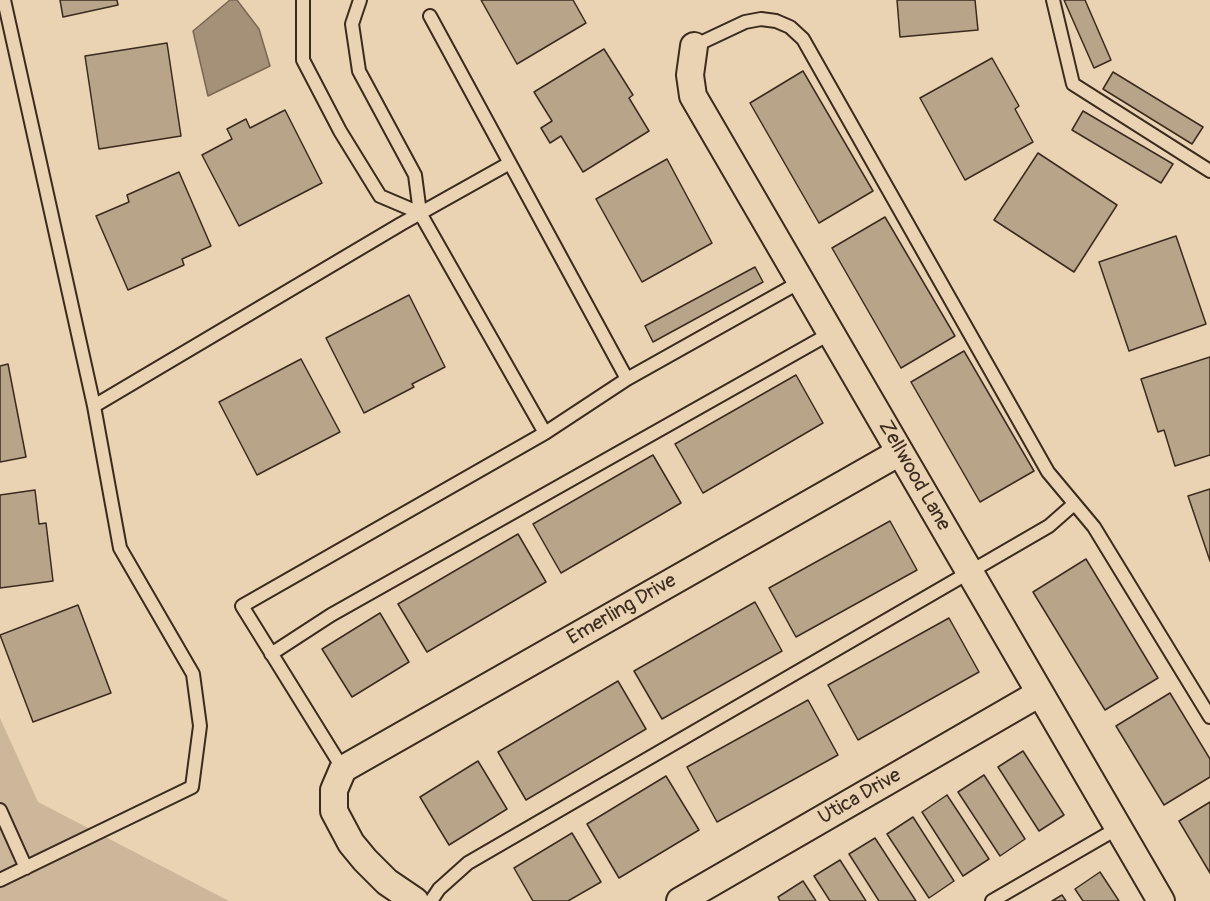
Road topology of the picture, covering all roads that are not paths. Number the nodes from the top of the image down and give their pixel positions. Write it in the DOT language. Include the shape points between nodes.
graph roads {
  1 [pos="4,0"];
  2 [pos="303,0"];
  3 [pos="360,0"];
  4 [pos="1053,0"];
  5 [pos="429,16"];
  6 [pos="694,46"];
  7 [pos="508,164"];
  8 [pos="1210,171"];
  9 [pos="420,213"];
  10 [pos="800,282"];
  11 [pos="831,333"];
  12 [pos="627,379"];
  13 [pos="94,406"];
  14 [pos="545,433"];
  15 [pos="900,452"];
  16 [pos="1074,504"];
  17 [pos="969,571"];
  18 [pos="271,654"];
  19 [pos="1040,693"];
  20 [pos="1210,717"];
  21 [pos="343,768"];
  22 [pos="0,810"];
  23 [pos="1118,828"];
  24 [pos="26,867"];
  25 [pos="0,880"];
  26 [pos="415,901"];
  27 [pos="431,901"];
  28 [pos="680,901"];
  29 [pos="992,901"];
  30 [pos="1161,901"];
  1 -- 13 [label="lane"];
  2 -- 9 [label="lane" via="303,60 340,132 380,196"];
  3 -- 9 [label="lane" via="351,24 359,71 415,175"];
  4 -- 8 [label="lane" via="1072,84"];
  5 -- 7 [label="lane"];
  6 -- 10 [label="street, Zellwood Lane" via="690,75 693,96"];
  6 -- 16 [label="lane" via="745,22 761,19 790,27 803,39 1048,472"];
  7 -- 9 [label="lane"];
  7 -- 12 [label="lane"];
  9 -- 13 [label="lane"];
  9 -- 14 [label="lane"];
  10 -- 11 [label="street, Zellwood Lane"];
  10 -- 12 [label="lane"];
  11 -- 15 [label="street, Zellwood Lane"];
  11 -- 18 [label="lane" via="331,615"];
  12 -- 14 [label="lane"];
  13 -- 24 [label="lane" via="120,548 194,674 200,726 192,787"];
  14 -- 18 [label="lane" via="242,606"];
  15 -- 17 [label="street, Zellwood Lane"];
  15 -- 21 [label="street, Emerling Drive"];
  16 -- 17 [label="lane" via="1049,526"];
  16 -- 20 [label="lane" via="1094,527"];
  17 -- 19 [label="street, Zellwood Lane"];
  17 -- 27 [label="lane" via="468,863"];
  18 -- 21 [label="lane"];
  19 -- 23 [label="street, Zellwood Lane"];
  19 -- 28 [label="street, Utica Drive"];
  21 -- 26 [label="street" via="334,790 334,811 351,843 387,882"];
  22 -- 24 [label="lane"];
  23 -- 29 [label="lane"];
  23 -- 30 [label="street, Zellwood Lane"];
  24 -- 25 [label="lane"];
}
